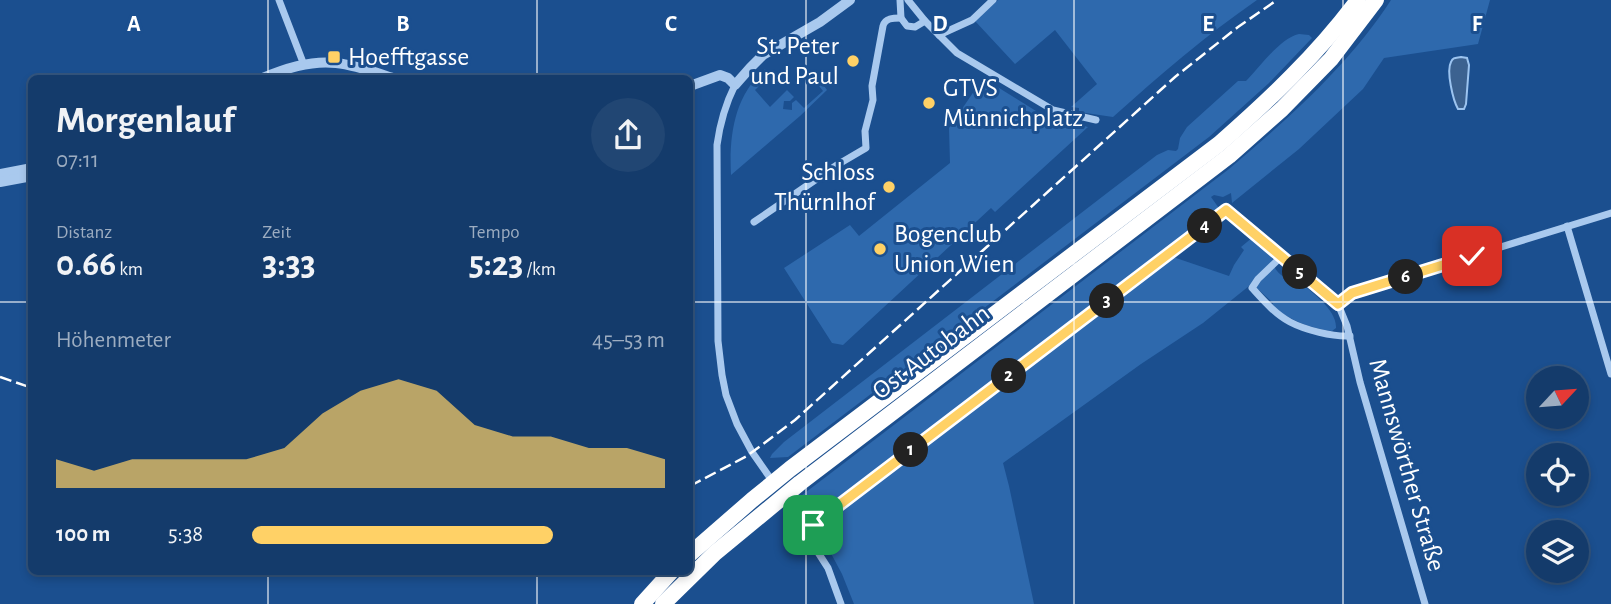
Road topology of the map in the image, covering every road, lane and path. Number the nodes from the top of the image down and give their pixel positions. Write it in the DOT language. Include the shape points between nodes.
graph roads {
  1 [pos="279,0"];
  2 [pos="850,0"];
  3 [pos="900,0"];
  4 [pos="908,0"];
  5 [pos="993,0"];
  6 [pos="1358,0"];
  7 [pos="1376,0"];
  8 [pos="901,18"];
  9 [pos="925,21"];
  10 [pos="939,35"];
  11 [pos="304,65"];
  12 [pos="271,75"];
  13 [pos="381,75"];
  14 [pos="693,85"];
  15 [pos="736,85"];
  16 [pos="1096,121"];
  17 [pos="28,169"];
  18 [pos="0,174"];
  19 [pos="28,177"];
  20 [pos="0,182"];
  21 [pos="1611,213"];
  22 [pos="754,222"];
  23 [pos="1567,226"];
  24 [pos="1282,256"];
  25 [pos="1338,304"];
  26 [pos="1350,337"];
  27 [pos="1611,374"];
  28 [pos="795,476"];
  29 [pos="756,507"];
  30 [pos="805,531"];
  31 [pos="693,552"];
  32 [pos="668,575"];
  33 [pos="693,575"];
  34 [pos="693,575"];
  35 [pos="642,604"];
  36 [pos="663,604"];
  37 [pos="841,604"];
  38 [pos="1425,604"];
  1 -- 11 [label="street"];
  2 -- 15 [label="street" via="763,55"];
  3 -- 8 [label="street"];
  4 -- 9 [label="street"];
  5 -- 10 [label="street" via="972,20"];
  6 -- 28 [label="highway, Ost Autobahn" via="1271,99 1219,144"];
  7 -- 28 [label="highway, Ost Autobahn" via="1331,59 1229,156"];
  8 -- 9 [label="street" via="911,27"];
  8 -- 22 [label="street" via="890,19 883,26 866,148"];
  9 -- 10 [label="street"];
  10 -- 16 [label="street" via="957,53 1053,110"];
  11 -- 12 [label="street"];
  11 -- 13 [label="street" via="335,63"];
  14 -- 15 [label="street" via="720,75"];
  15 -- 30 [label="street" via="721,120 718,145 720,367 744,439"];
  17 -- 18 [label="street"];
  19 -- 20 [label="street"];
  21 -- 23 [label="street"];
  23 -- 25 [label="street" via="1352,293"];
  23 -- 27 [label="street"];
  24 -- 25 [label="street, Mannswörther Straße"];
  24 -- 26 [label="street, Mannswörther Straße" via="1252,288 1290,323"];
  24 -- 30 [label="street, Mannswörther Straße" via="1226,210"];
  25 -- 26 [label="street, Mannswörther Straße"];
  26 -- 38 [label="street, Mannswörther Straße"];
  28 -- 29 [label="highway, Ost Autobahn"];
  29 -- 31 [label="highway, Ost Autobahn"];
  29 -- 34 [label="highway, Ost Autobahn"];
  30 -- 37 [label="street" via="828,568"];
  32 -- 35 [label="highway"];
  33 -- 36 [label="highway, Ost Autobahn"];
}
